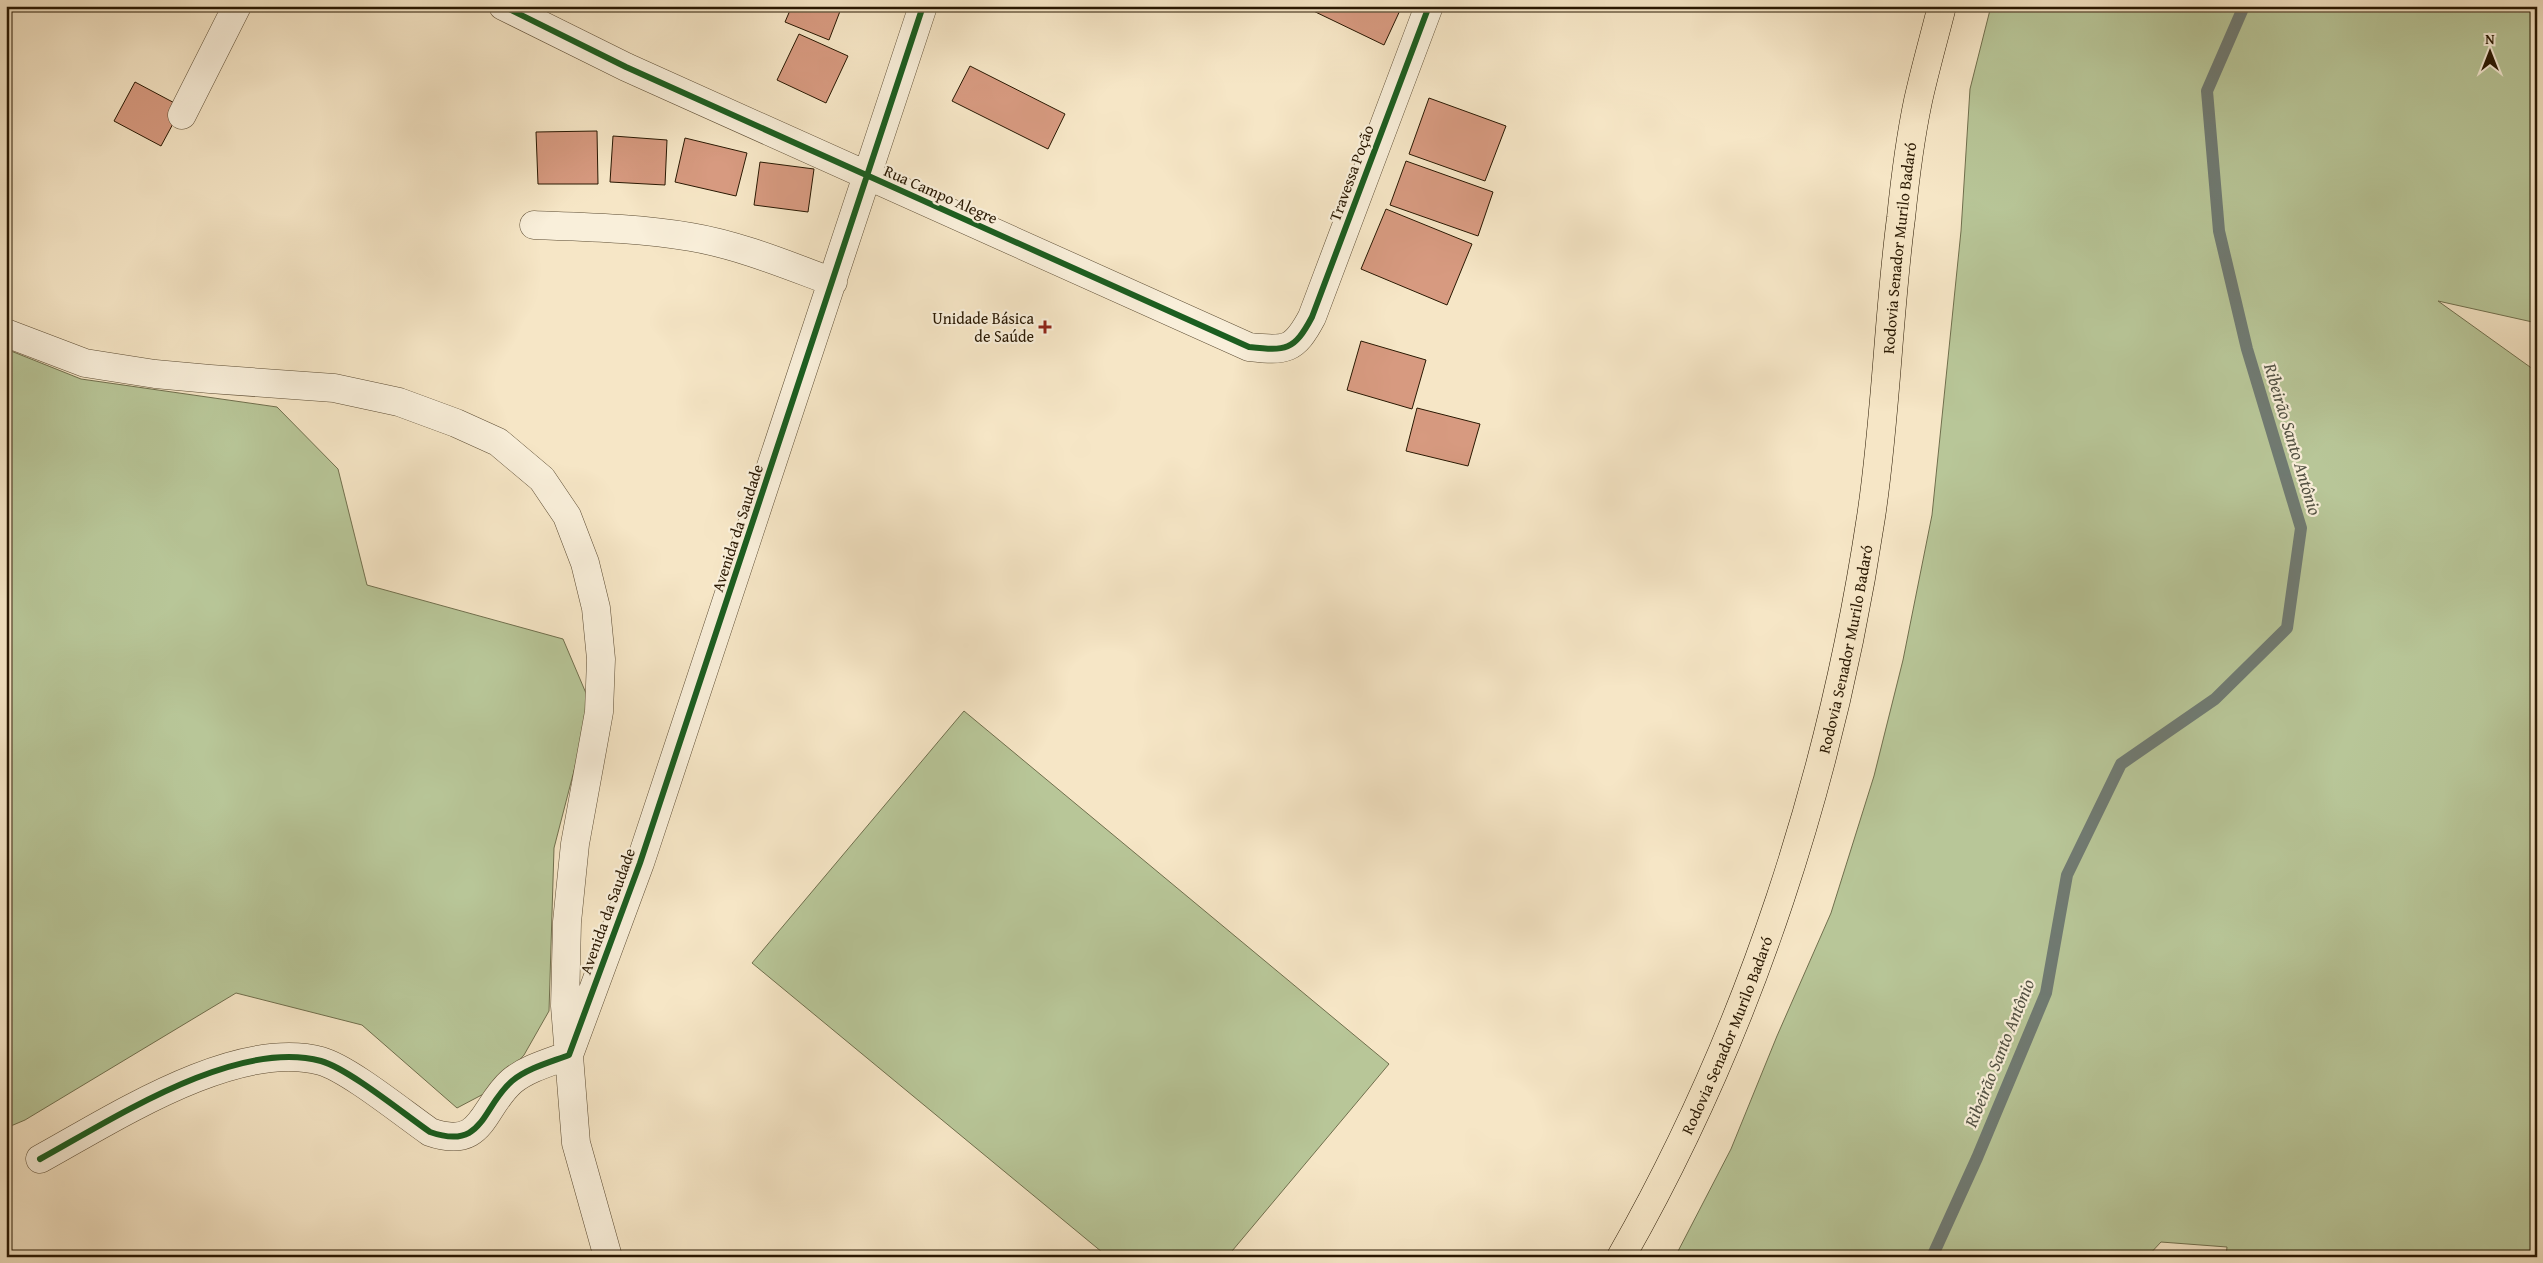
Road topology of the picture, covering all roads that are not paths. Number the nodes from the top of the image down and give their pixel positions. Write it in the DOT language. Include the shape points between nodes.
graph roads {
  1 [pos="237,6"];
  2 [pos="503,6"];
  3 [pos="923,6"];
  4 [pos="1429,6"];
  5 [pos="1942,6"];
  6 [pos="182,115"];
  7 [pos="868,177"];
  8 [pos="534,225"];
  9 [pos="833,282"];
  10 [pos="6,333"];
  11 [pos="1292,346"];
  12 [pos="569,1055"];
  13 [pos="40,1159"];
  14 [pos="608,1257"];
  15 [pos="1621,1257"];
  1 -- 6 [label="street"];
  2 -- 7 [label="street, Rua Campo Alegre" via="626,67"];
  3 -- 7 [label="street, Avenida da Saudade"];
  4 -- 11 [label="street, Travessa Poção" via="1312,317"];
  5 -- 15 [label="main road, Rodovia Senador Murilo Badaró" via="1918,102 1900,218 1872,514 1851,636 1826,744 1797,850 1721,1057 1675,1158"];
  7 -- 9 [label="street, Avenida da Saudade"];
  7 -- 11 [label="street, Rua Campo Alegre" via="1249,347 1272,349"];
  8 -- 9 [label="street" via="633,230 692,237 759,255"];
  9 -- 12 [label="street, Avenida da Saudade" via="643,854"];
  10 -- 12 [label="street" via="85,363 182,377 334,388 399,402 498,442 542,479 567,516 585,563 596,608 601,659 599,712 575,844 566,922 565,1006"];
  12 -- 13 [label="street" via="513,1080 485,1119 470,1133 457,1138 430,1132 349,1076 322,1062 285,1057 205,1073 119,1115"];
  12 -- 14 [label="street" via="576,1142"];
}
